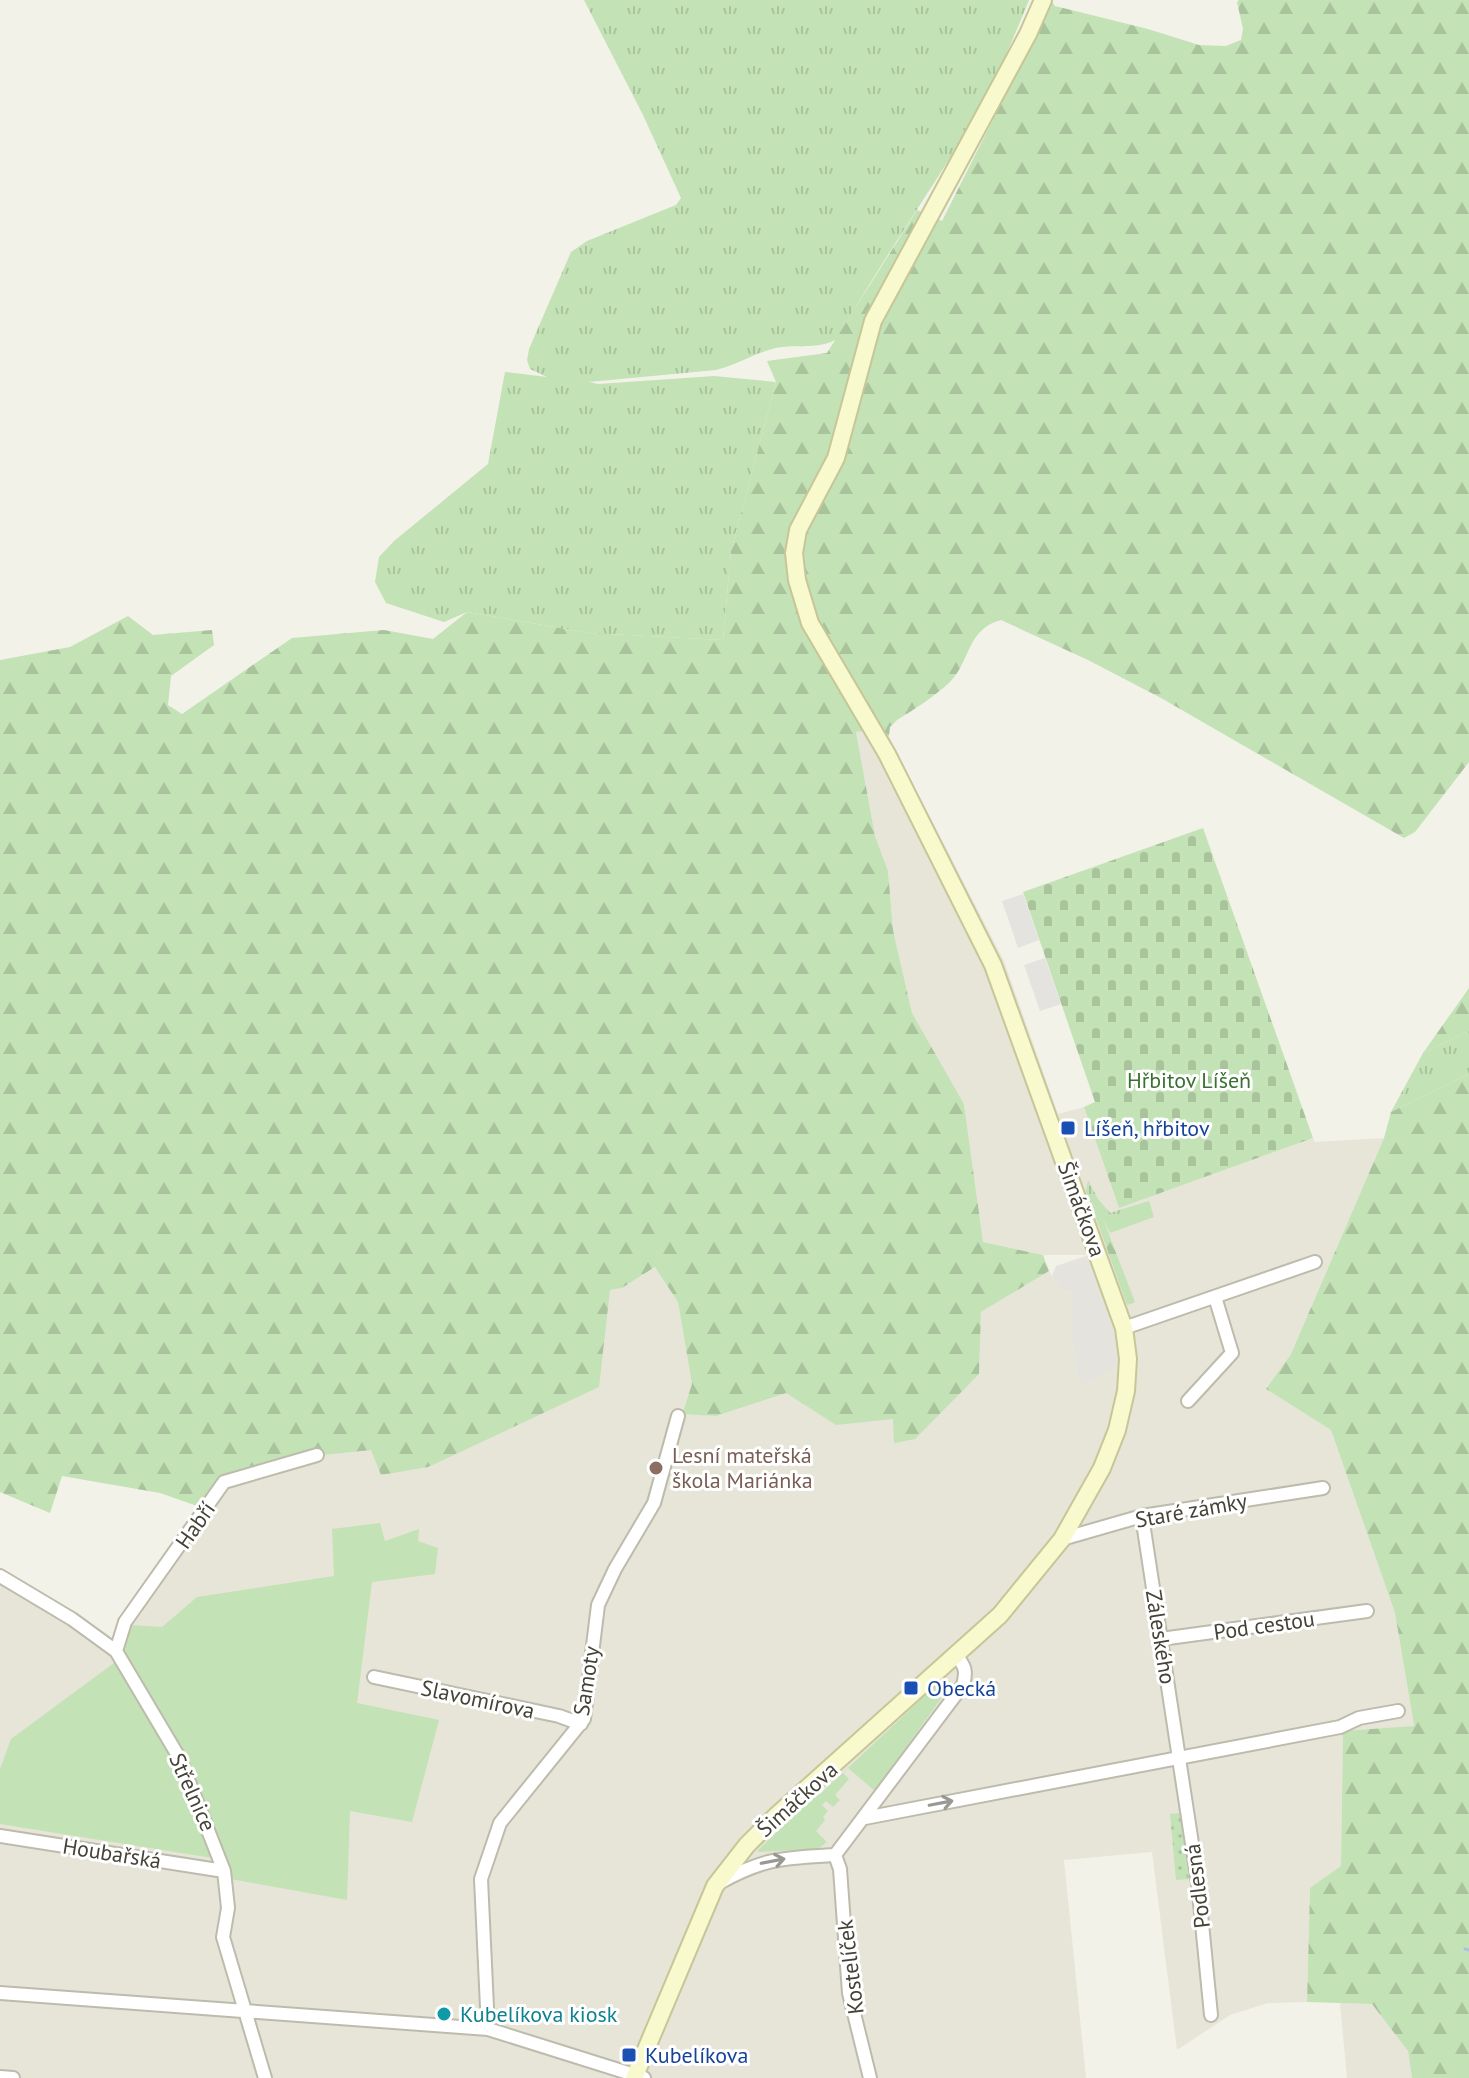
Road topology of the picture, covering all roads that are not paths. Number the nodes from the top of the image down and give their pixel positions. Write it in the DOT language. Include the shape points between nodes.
graph roads {
  1 [pos="1043,0"];
  2 [pos="1315,1262"];
  3 [pos="1215,1297"];
  4 [pos="1124,1328"];
  5 [pos="1188,1401"];
  6 [pos="678,1416"];
  7 [pos="317,1455"];
  8 [pos="1323,1488"];
  9 [pos="1142,1516"];
  10 [pos="1062,1539"];
  11 [pos="0,1576"];
  12 [pos="1367,1611"];
  13 [pos="1161,1639"];
  14 [pos="116,1651"];
  15 [pos="956,1655"];
  16 [pos="374,1677"];
  17 [pos="1398,1711"];
  18 [pos="581,1724"];
  19 [pos="1180,1758"];
  20 [pos="865,1818"];
  21 [pos="0,1836"];
  22 [pos="835,1855"];
  23 [pos="224,1871"];
  24 [pos="715,1886"];
  25 [pos="0,1993"];
  26 [pos="245,2012"];
  27 [pos="1211,2015"];
  28 [pos="488,2029"];
  29 [pos="0,2077"];
  30 [pos="638,2077"];
  31 [pos="13,2078"];
  32 [pos="265,2078"];
  33 [pos="870,2078"];
  1 -- 4 [label="street, Šimáčkova" via="873,321 836,458 798,530 794,553 810,623 880,742 993,965"];
  2 -- 3 [label="street"];
  3 -- 4 [label="street"];
  3 -- 5 [label="street" via="1232,1353"];
  4 -- 10 [label="street, Šimáčkova" via="1126,1391 1117,1430"];
  6 -- 18 [label="street, Samoty" via="654,1503 598,1605"];
  7 -- 14 [label="street, Habří" via="224,1482 125,1622"];
  8 -- 9 [label="street, Staré zámky"];
  9 -- 10 [label="street, Staré zámky"];
  9 -- 13 [label="street, Záleského"];
  10 -- 15 [label="street, Šimáčkova" via="1005,1609"];
  11 -- 14 [label="street, Střelnice"];
  12 -- 13 [label="street, Pod cestou"];
  13 -- 19 [label="street, Záleského"];
  14 -- 23 [label="street, Střelnice" via="180,1759"];
  15 -- 20 [label="street" via="965,1665 963,1685"];
  15 -- 24 [label="street, Šimáčkova" via="776,1816"];
  16 -- 18 [label="street, Slavomírova"];
  17 -- 19 [label="street"];
  18 -- 28 [label="street, Samoty" via="500,1823 481,1879"];
  20 -- 19 [label="street, one-way"];
  19 -- 27 [label="street, Podlesná"];
  20 -- 22 [label="street"];
  21 -- 23 [label="street, Houbařská"];
  24 -- 22 [label="street, Šimáčkova, one-way" via="768,1860"];
  22 -- 33 [label="street, Kostelíček" via="849,1993"];
  23 -- 26 [label="street, Střelnice" via="228,1908 223,1937"];
  24 -- 30 [label="street, Šimáčkova"];
  25 -- 26 [label="street"];
  26 -- 28 [label="street"];
  26 -- 32 [label="street, Střelnice"];
  28 -- 30 [label="street"];
  29 -- 31 [label="street"];
}
